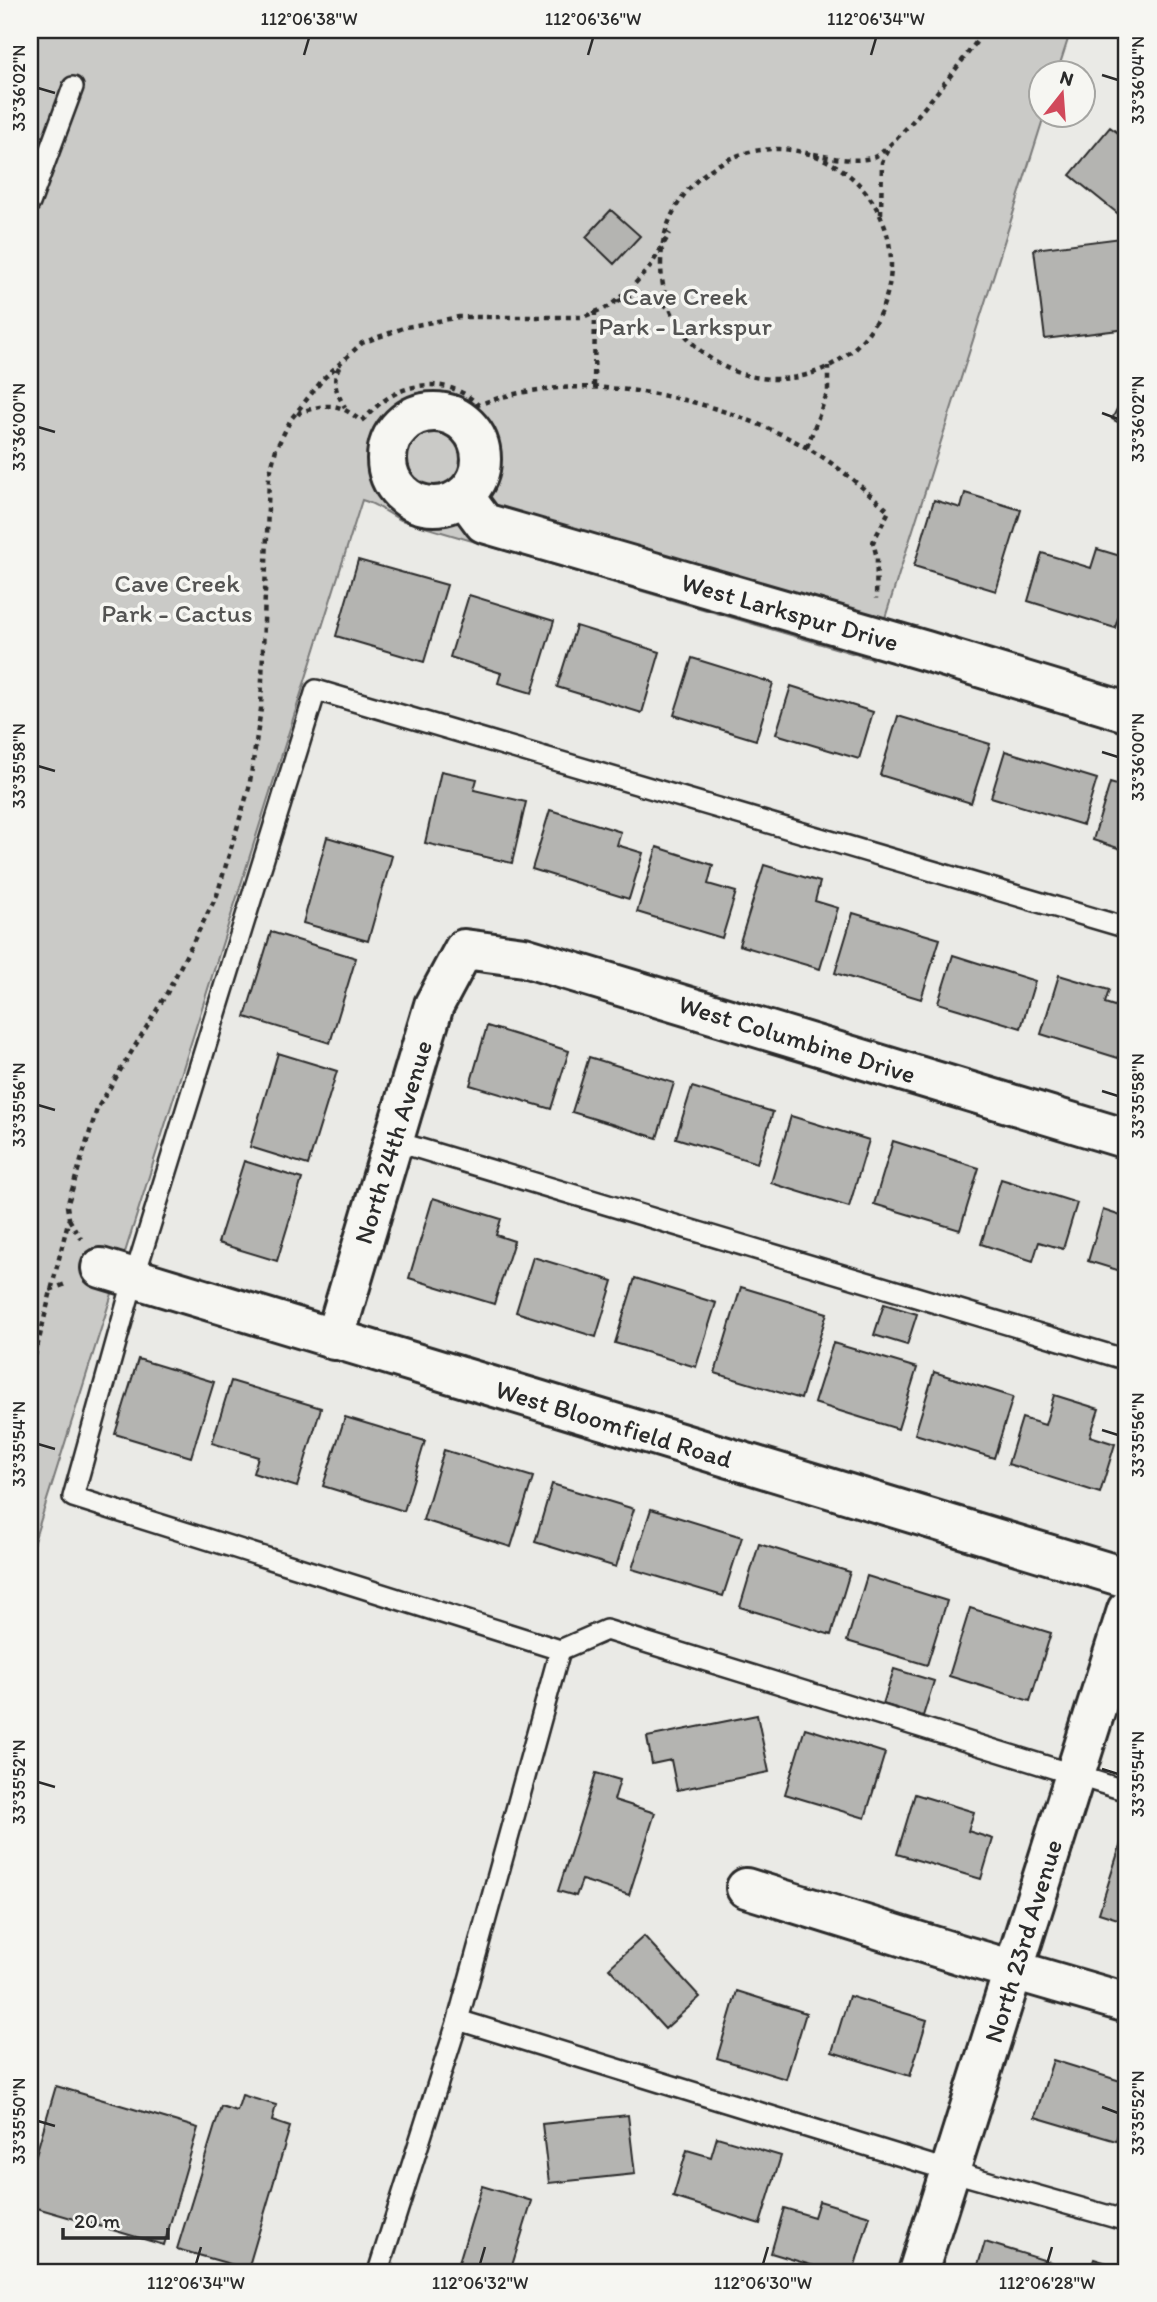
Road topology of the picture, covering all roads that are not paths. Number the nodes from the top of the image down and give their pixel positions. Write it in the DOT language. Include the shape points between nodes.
graph roads {
  1 [pos="73,87"];
  2 [pos="30,203"];
  3 [pos="464,496"];
  4 [pos="1127,712"];
  5 [pos="1127,928"];
  6 [pos="464,949"];
  7 [pos="1127,1139"];
  8 [pos="394,1141"];
  9 [pos="117,1273"];
  10 [pos="334,1339"];
  11 [pos="1127,1360"];
  12 [pos="1127,1578"];
  13 [pos="1127,1610"];
  14 [pos="561,1650"];
  15 [pos="1074,1776"];
  16 [pos="1127,1791"];
  17 [pos="746,1888"];
  18 [pos="1014,1970"];
  19 [pos="1127,2003"];
  20 [pos="458,2020"];
  21 [pos="950,2171"];
  22 [pos="1127,2221"];
  23 [pos="378,2272"];
  24 [pos="918,2272"];
  1 -- 2 [label="lane"];
  3 -- 4 [label="street, West Larkspur Drive" via="484,523"];
  5 -- 9 [label="lane" via="316,690"];
  6 -- 7 [label="street, West Columbine Drive" via="524,957"];
  6 -- 8 [label="street, North 24th Avenue" via="434,1005"];
  8 -- 10 [label="street, North 24th Avenue"];
  8 -- 11 [label="lane"];
  9 -- 10 [label="street, West Bloomfield Road"];
  9 -- 14 [label="lane" via="72,1497"];
  10 -- 12 [label="street, West Bloomfield Road"];
  13 -- 15 [label="street, North 23rd Avenue"];
  14 -- 15 [label="lane" via="606,1630"];
  14 -- 20 [label="lane"];
  15 -- 16 [label="lane"];
  15 -- 18 [label="street, North 23rd Avenue"];
  17 -- 18 [label="street"];
  18 -- 19 [label="street"];
  18 -- 21 [label="street, North 23rd Avenue"];
  20 -- 21 [label="lane"];
  20 -- 23 [label="lane"];
  21 -- 22 [label="lane"];
  21 -- 24 [label="street, North 23rd Avenue"];
}
